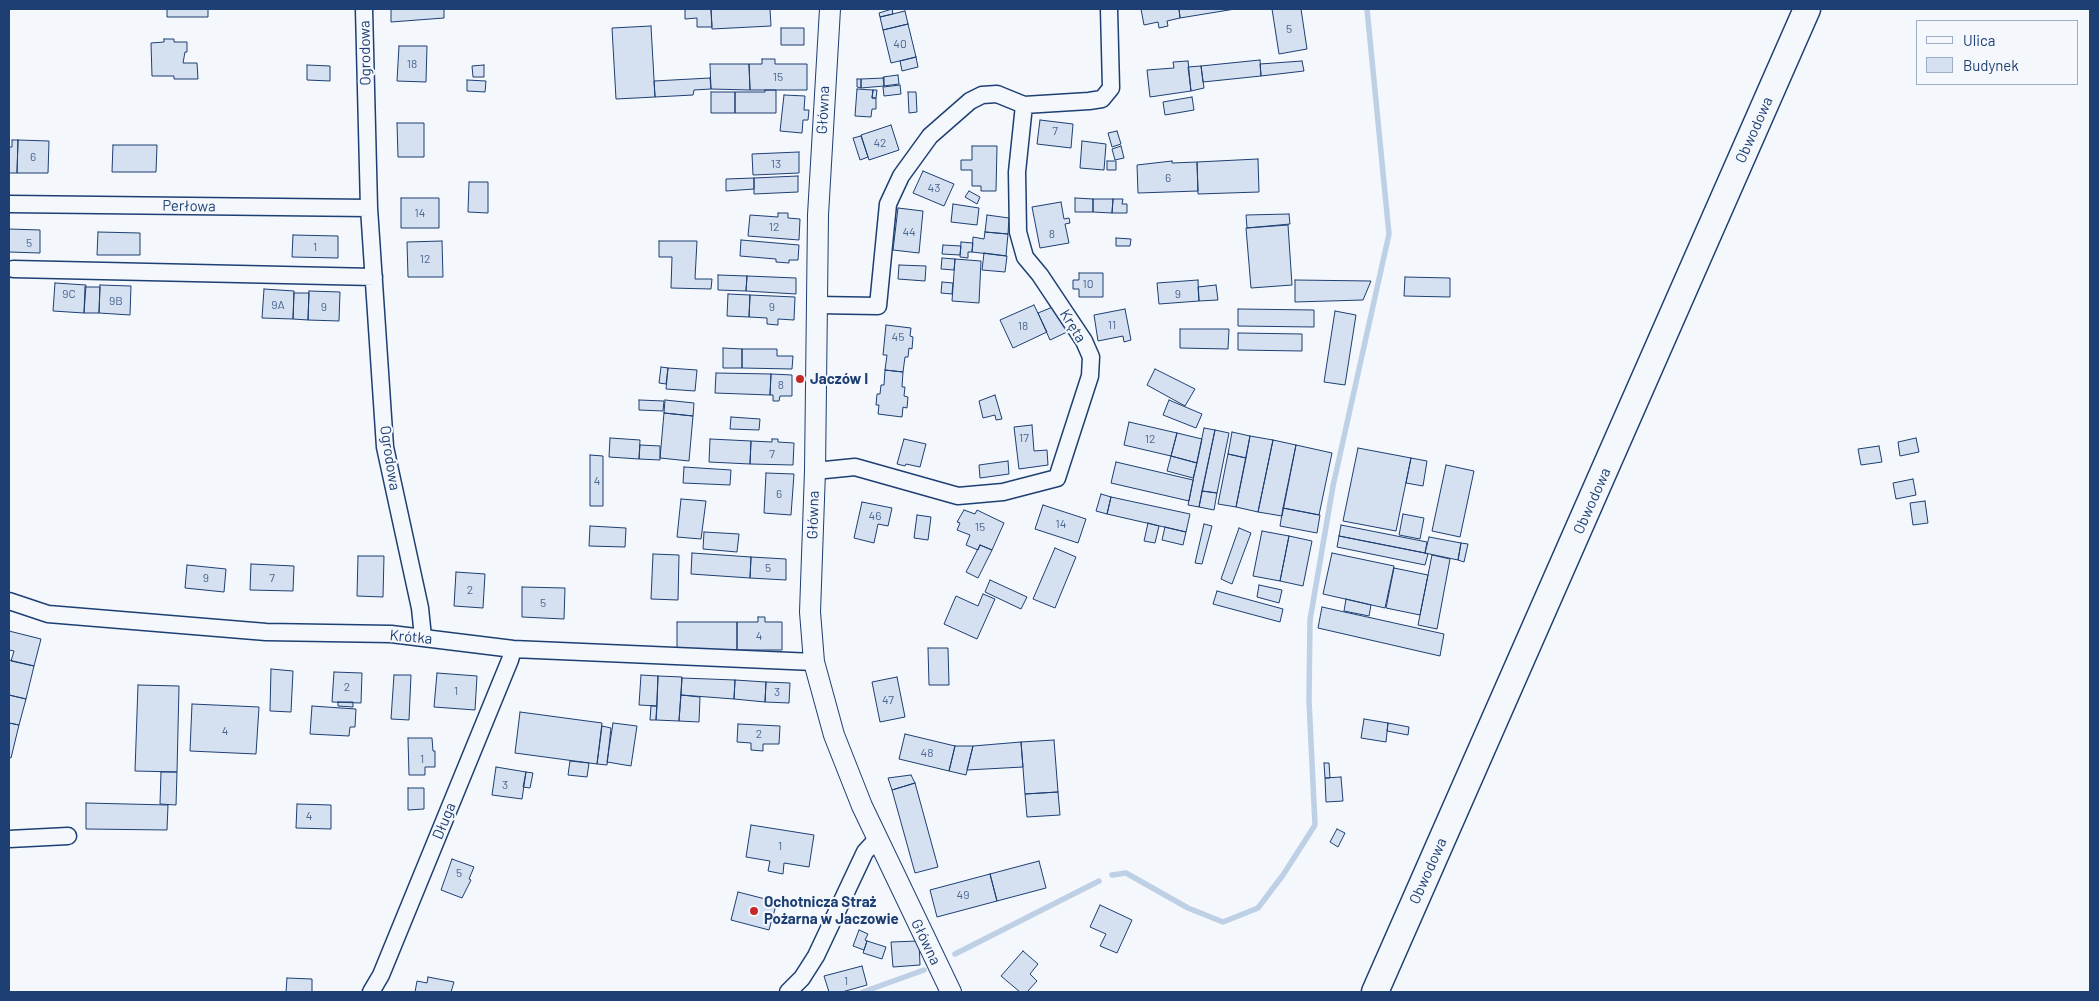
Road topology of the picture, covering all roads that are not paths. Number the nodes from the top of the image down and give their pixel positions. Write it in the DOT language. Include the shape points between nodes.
graph roads {
  1 [pos="364,9"];
  2 [pos="830,9"];
  3 [pos="1109,9"];
  4 [pos="1807,9"];
  5 [pos="1024,104"];
  6 [pos="9,204"];
  7 [pos="369,208"];
  8 [pos="13,269"];
  9 [pos="374,277"];
  10 [pos="817,305"];
  11 [pos="815,471"];
  12 [pos="9,601"];
  13 [pos="422,637"];
  14 [pos="513,648"];
  15 [pos="814,662"];
  16 [pos="68,836"];
  17 [pos="9,839"];
  18 [pos="877,839"];
  19 [pos="371,992"];
  20 [pos="788,992"];
  21 [pos="951,992"];
  22 [pos="1375,992"];
  1 -- 7 [label="street, Ogrodowa"];
  2 -- 10 [label="street, Główna" via="818,215"];
  3 -- 5 [label="street" via="1111,88 1102,99"];
  4 -- 22 [label="main road, Obwodowa"];
  5 -- 10 [label="street" via="997,94 982,95 970,101 930,136 901,176 888,204 878,306"];
  5 -- 11 [label="street, Kręta" via="1017,172 1018,232 1025,257 1091,356 1090,376 1057,478 1003,492 958,496 856,467"];
  6 -- 7 [label="street, Perłowa"];
  7 -- 9 [label="street, Ogrodowa"];
  8 -- 9 [label="street"];
  9 -- 13 [label="street, Ogrodowa" via="386,447 420,608"];
  10 -- 11 [label="street, Główna"];
  11 -- 15 [label="street, Główna" via="810,612"];
  12 -- 13 [label="street, Krótka" via="48,614 266,632"];
  13 -- 14 [label="street, Krótka"];
  14 -- 15 [label="street, Krótka"];
  14 -- 19 [label="street, Długa"];
  15 -- 18 [label="street, Główna" via="834,735"];
  16 -- 17 [label="street"];
  18 -- 20 [label="street" via="865,852 816,956"];
  18 -- 21 [label="street, Główna"];
}
